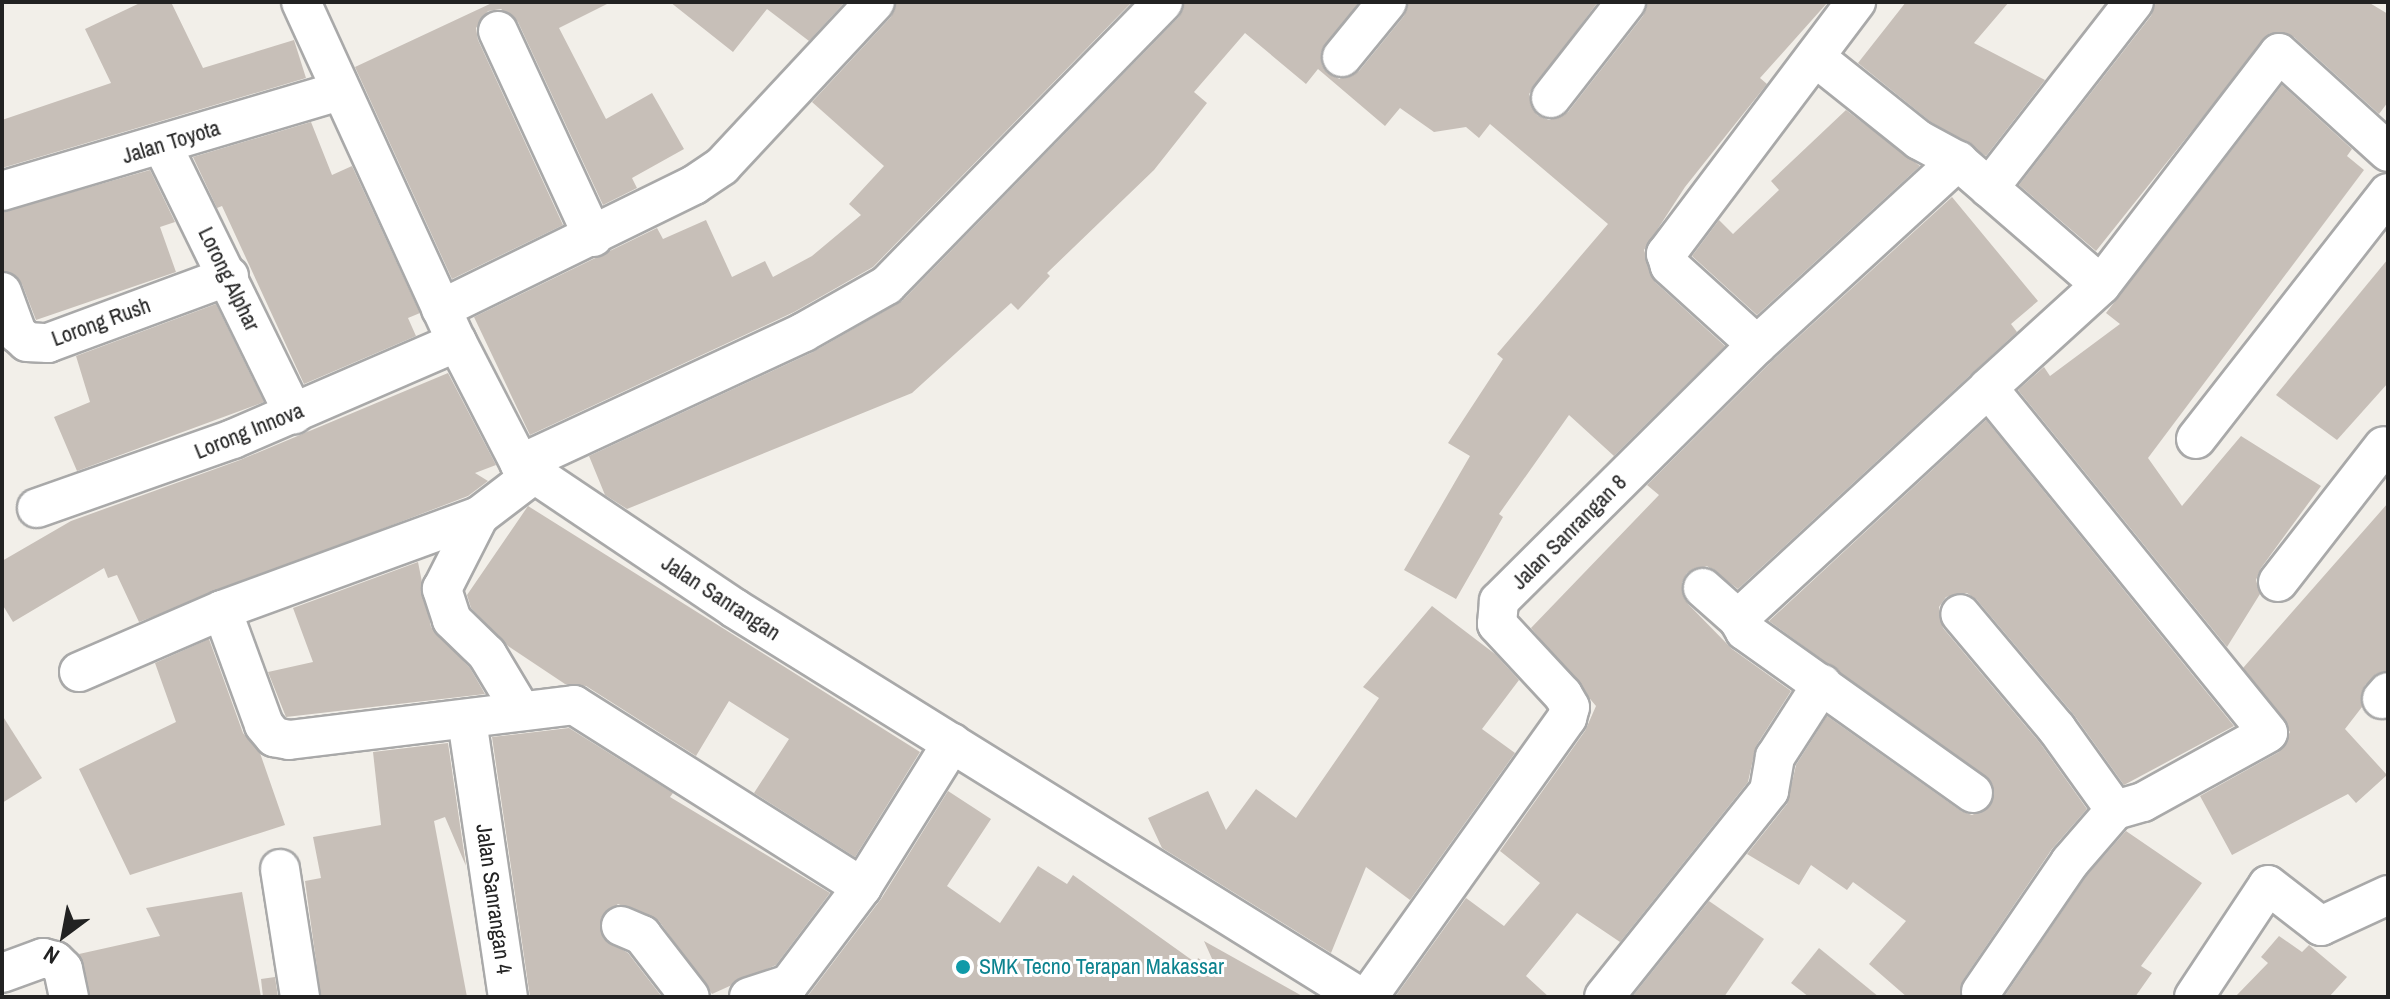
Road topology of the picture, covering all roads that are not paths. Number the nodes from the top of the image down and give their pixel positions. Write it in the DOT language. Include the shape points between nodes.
graph roads {
  1 [pos="301,2"];
  2 [pos="875,2"];
  3 [pos="1163,2"];
  4 [pos="1387,2"];
  5 [pos="1626,2"];
  6 [pos="1856,2"];
  7 [pos="2134,2"];
  8 [pos="498,31"];
  9 [pos="1342,57"];
  10 [pos="1815,57"];
  11 [pos="339,91"];
  12 [pos="1551,98"];
  13 [pos="162,145"];
  14 [pos="2387,146"];
  15 [pos="1958,161"];
  16 [pos="1989,188"];
  17 [pos="2,191"];
  18 [pos="2388,193"];
  19 [pos="593,237"];
  20 [pos="229,276"];
  21 [pos="2101,285"];
  22 [pos="2,292"];
  23 [pos="449,326"];
  24 [pos="1757,345"];
  25 [pos="1988,388"];
  26 [pos="294,414"];
  27 [pos="2196,439"];
  28 [pos="2387,445"];
  29 [pos="527,469"];
  30 [pos="37,508"];
  31 [pos="479,516"];
  32 [pos="2278,582"];
  33 [pos="1703,588"];
  34 [pos="222,610"];
  35 [pos="1960,614"];
  36 [pos="1738,619"];
  37 [pos="79,672"];
  38 [pos="1822,684"];
  39 [pos="520,709"];
  40 [pos="467,720"];
  41 [pos="952,743"];
  42 [pos="1973,793"];
  43 [pos="2115,810"];
  44 [pos="280,869"];
  45 [pos="862,887"];
  46 [pos="2388,895"];
  47 [pos="621,926"];
  48 [pos="2,973"];
  49 [pos="66,983"];
  50 [pos="1981,992"];
  51 [pos="300,997"];
  52 [pos="508,997"];
  53 [pos="690,997"];
  54 [pos="749,997"];
  55 [pos="1360,997"];
  56 [pos="1368,997"];
  57 [pos="1604,997"];
  58 [pos="2194,997"];
  1 -- 11 [label="street, Jalan Sanrangan"];
  2 -- 19 [label="street, Lorong Innova" via="722,166"];
  3 -- 29 [label="street" via="887,285 804,332"];
  4 -- 9 [label="street"];
  5 -- 12 [label="street"];
  6 -- 10 [label="street"];
  7 -- 16 [label="street"];
  8 -- 19 [label="street"];
  10 -- 15 [label="street" via="1919,140"];
  10 -- 24 [label="street" via="1666,254 1670,266"];
  11 -- 13 [label="street, Jalan Toyota"];
  11 -- 23 [label="street, Jalan Sanrangan"];
  13 -- 17 [label="street, Jalan Toyota"];
  13 -- 20 [label="street, Lorong Alphar"];
  14 -- 21 [label="street" via="2279,53"];
  15 -- 16 [label="street"];
  15 -- 24 [label="street, Jalan Sanrangan 8"];
  16 -- 21 [label="street"];
  18 -- 27 [label="street"];
  19 -- 23 [label="street, Lorong Innova"];
  20 -- 22 [label="street, Lorong Rush" via="37,344 17,333"];
  20 -- 26 [label="street, Lorong Alphar"];
  21 -- 25 [label="street"];
  23 -- 26 [label="street, Lorong Innova"];
  23 -- 29 [label="street, Jalan Sanrangan"];
  24 -- 56 [label="street, Jalan Sanrangan 8" via="1499,601 1497,624 1563,695 1570,707 1567,718"];
  25 -- 36 [label="street"];
  25 -- 43 [label="street" via="2268,733 2143,802"];
  26 -- 30 [label="street, Lorong Innova"];
  28 -- 32 [label="street"];
  29 -- 31 [label="street"];
  29 -- 41 [label="street, Jalan Sanrangan" via="734,608"];
  31 -- 34 [label="street"];
  31 -- 39 [label="street" via="442,589 445,607 487,654"];
  33 -- 36 [label="street"];
  34 -- 37 [label="street"];
  34 -- 40 [label="street" via="264,725 274,737"];
  35 -- 43 [label="street" via="2057,729"];
  36 -- 38 [label="street" via="1745,631"];
  38 -- 42 [label="street"];
  38 -- 57 [label="street" via="1775,757 1769,791"];
  39 -- 40 [label="street"];
  39 -- 45 [label="street" via="551,704 590,713"];
  40 -- 52 [label="street, Jalan Sanrangan 4"];
  41 -- 45 [label="street"];
  41 -- 55 [label="street, Jalan Sanrangan"];
  43 -- 50 [label="street" via="2070,862"];
  44 -- 51 [label="street"];
  45 -- 54 [label="street" via="789,984"];
  46 -- 58 [label="street" via="2321,926 2268,885"];
  47 -- 53 [label="street" via="642,935"];
  48 -- 49 [label="street" via="43,958"];
}
